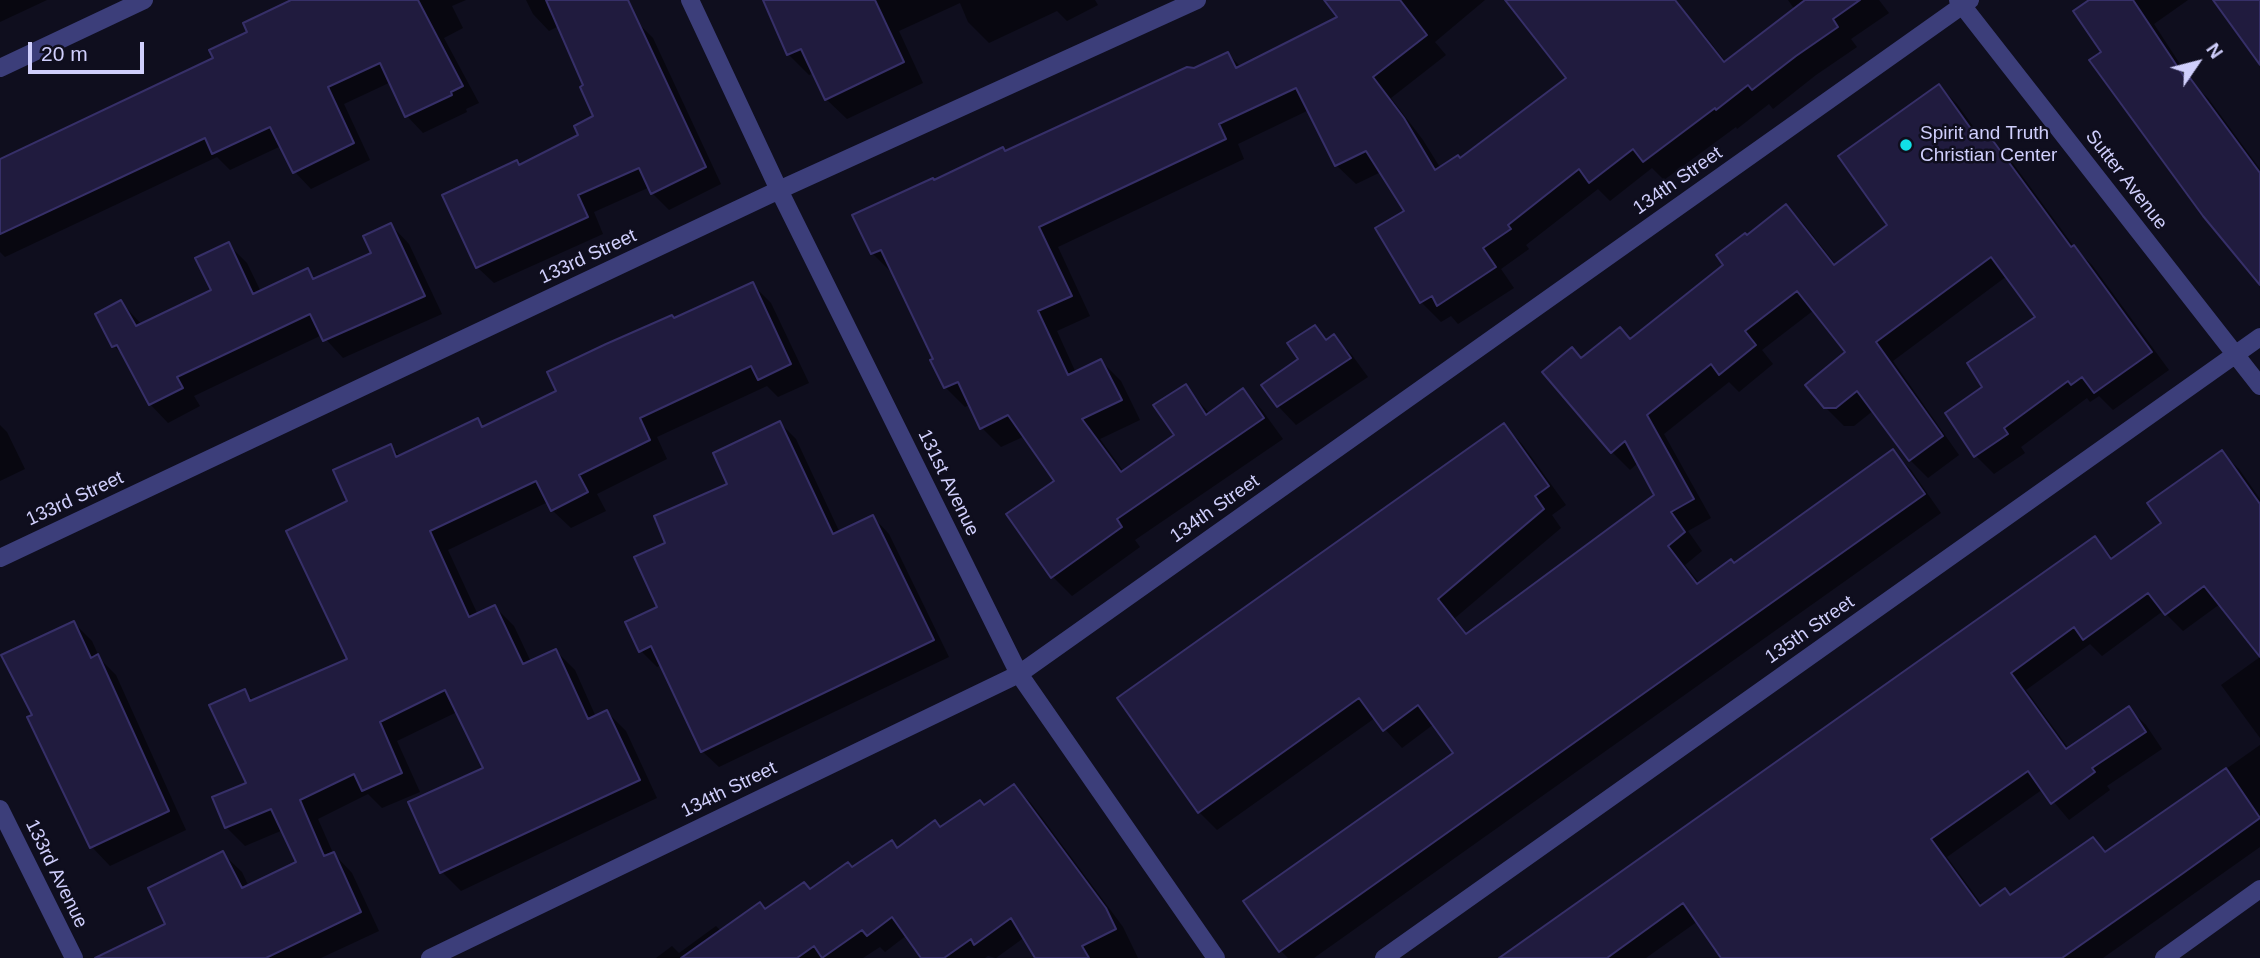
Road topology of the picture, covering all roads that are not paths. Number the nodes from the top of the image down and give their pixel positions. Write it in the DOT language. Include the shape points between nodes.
graph roads {
  1 [pos="144,0"];
  2 [pos="690,0"];
  3 [pos="1197,0"];
  4 [pos="1963,2"];
  5 [pos="0,68"];
  6 [pos="779,190"];
  7 [pos="2260,337"];
  8 [pos="2235,354"];
  9 [pos="2260,386"];
  10 [pos="0,558"];
  11 [pos="1019,674"];
  12 [pos="0,809"];
  13 [pos="2260,890"];
  14 [pos="74,958"];
  15 [pos="430,958"];
  16 [pos="1216,958"];
  17 [pos="1384,958"];
  18 [pos="2164,958"];
  1 -- 5 [label="street"];
  2 -- 6 [label="street, 131st Avenue"];
  3 -- 6 [label="street, 133rd Street"];
  4 -- 8 [label="street, Sutter Avenue"];
  4 -- 11 [label="street, 134th Street"];
  6 -- 10 [label="street, 133rd Street"];
  6 -- 11 [label="street, 131st Avenue"];
  7 -- 8 [label="street, 135th Street"];
  8 -- 9 [label="street, Sutter Avenue"];
  8 -- 17 [label="street, 135th Street"];
  11 -- 15 [label="street, 134th Street"];
  11 -- 16 [label="street, 131st Avenue"];
  12 -- 14 [label="street, 133rd Avenue"];
  13 -- 18 [label="street"];
}
